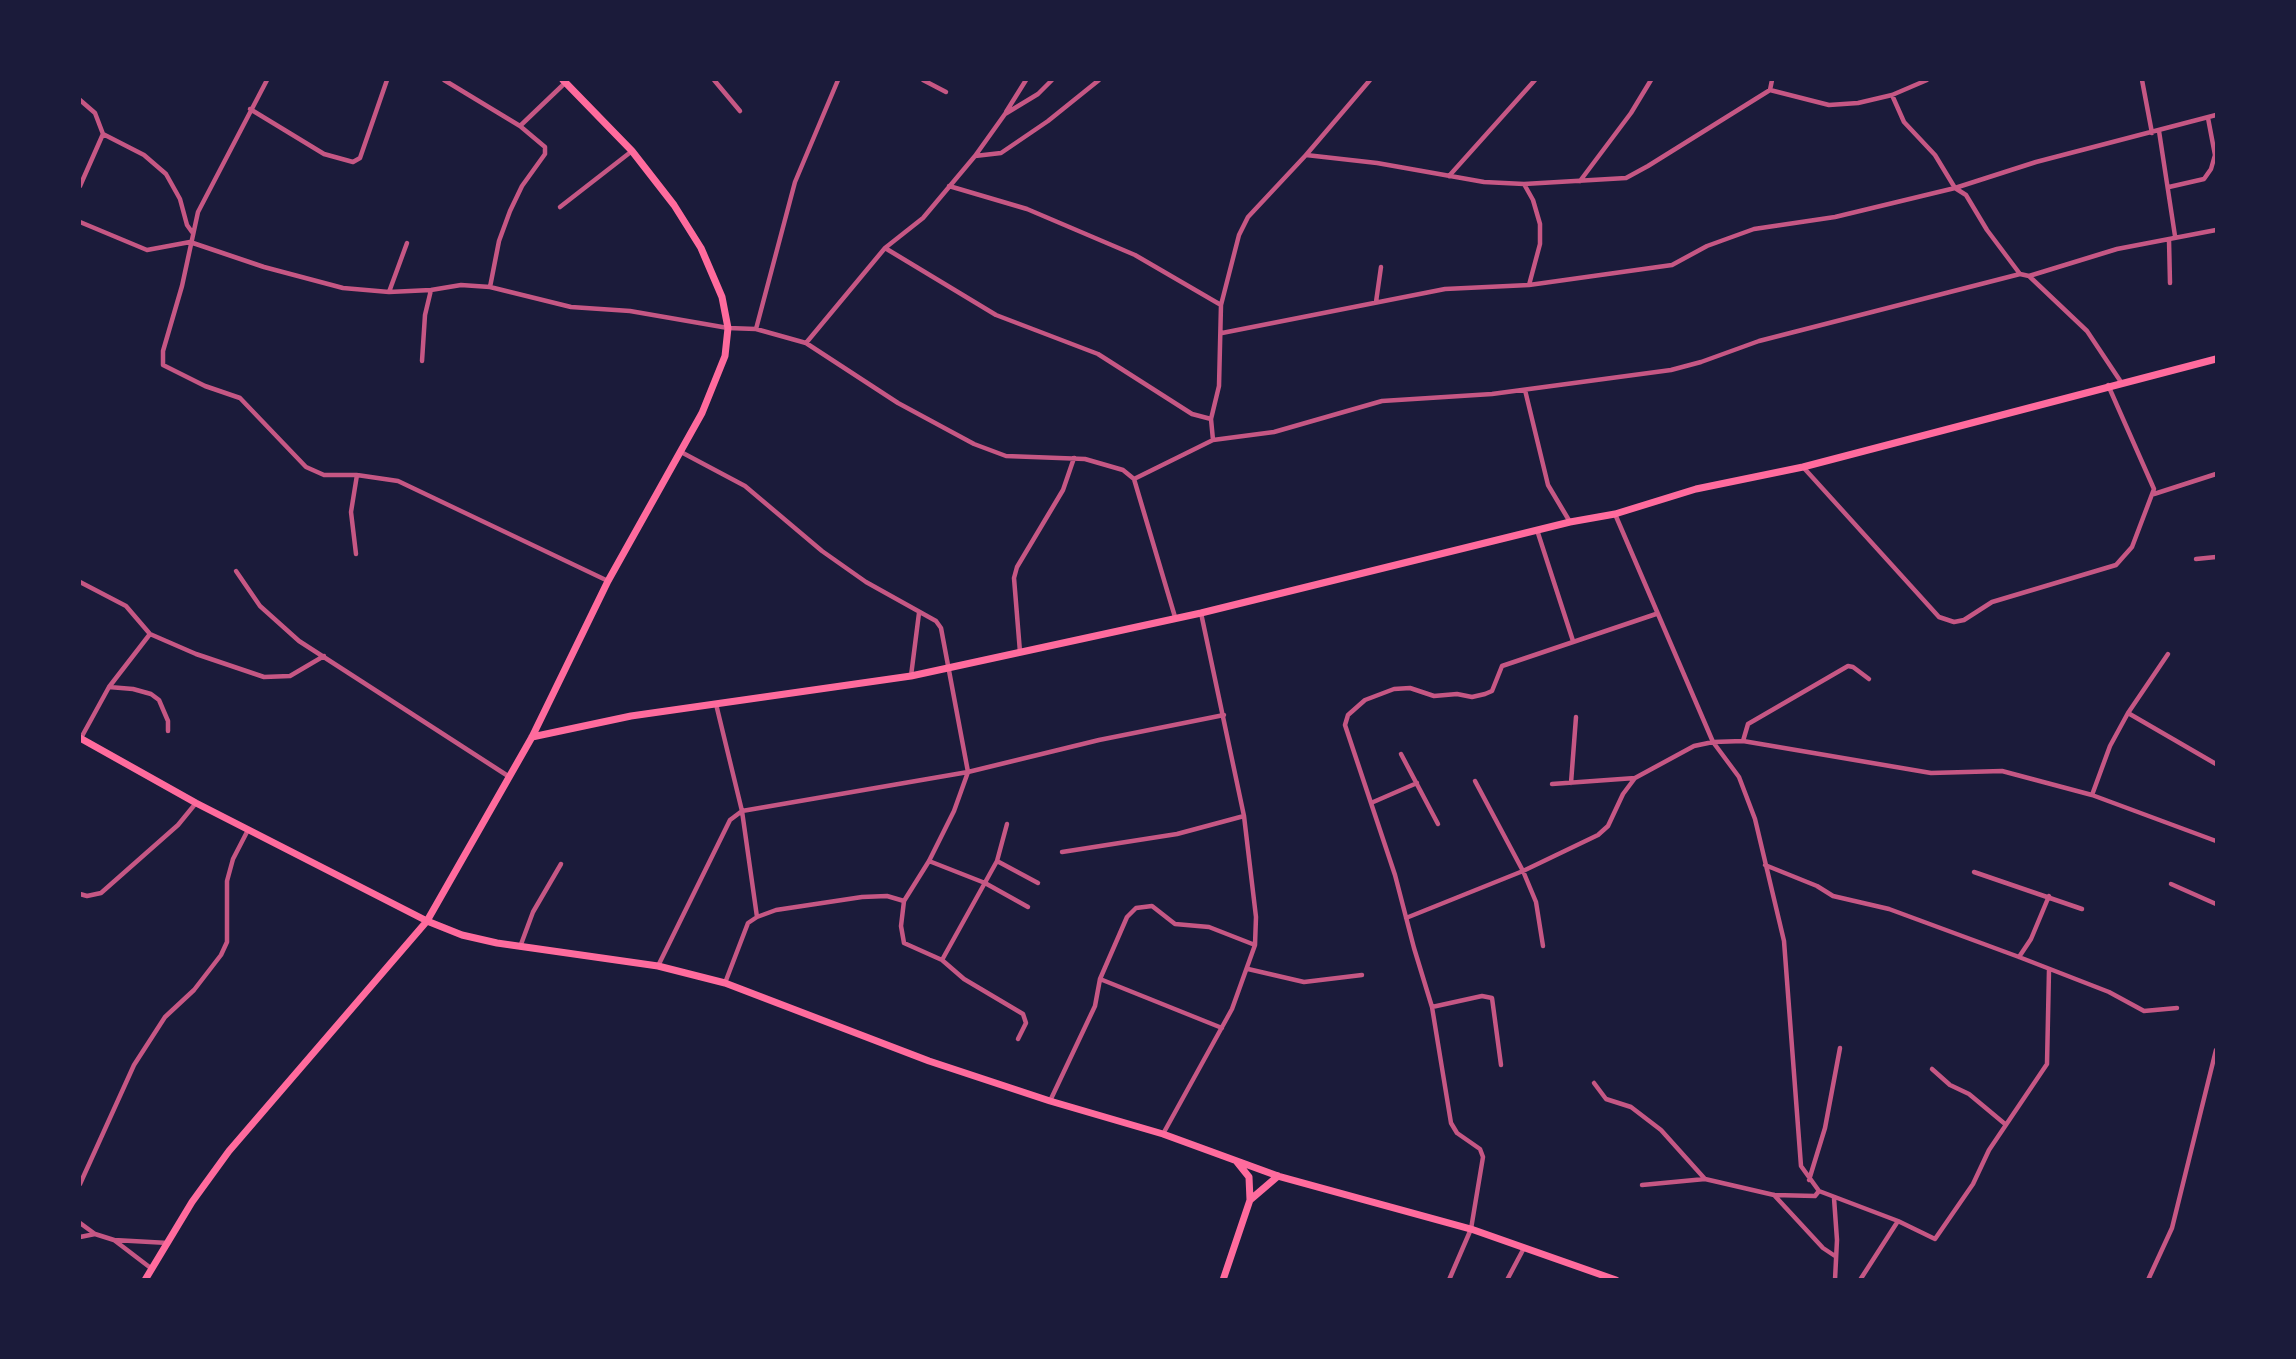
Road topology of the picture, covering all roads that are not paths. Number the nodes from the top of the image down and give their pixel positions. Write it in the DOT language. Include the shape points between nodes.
graph roads {
  1 [pos="267,80"];
  2 [pos="387,80"];
  3 [pos="444,80"];
  4 [pos="714,80"];
  5 [pos="838,80"];
  6 [pos="923,80"];
  7 [pos="1026,80"];
  8 [pos="1052,80"];
  9 [pos="1099,80"];
  10 [pos="1370,80"];
  11 [pos="1535,80"];
  12 [pos="1651,80"];
  13 [pos="1772,80"];
  14 [pos="1927,80"];
  15 [pos="2142,80"];
  16 [pos="564,81"];
  17 [pos="1770,90"];
  18 [pos="946,92"];
  19 [pos="1892,95"];
  20 [pos="80,100"];
  21 [pos="250,110"];
  22 [pos="740,111"];
  23 [pos="1005,114"];
  24 [pos="2217,115"];
  25 [pos="2208,118"];
  26 [pos="520,126"];
  27 [pos="2159,131"];
  28 [pos="2152,133"];
  29 [pos="103,134"];
  30 [pos="632,151"];
  31 [pos="1306,155"];
  32 [pos="975,156"];
  33 [pos="1449,176"];
  34 [pos="1580,181"];
  35 [pos="1524,184"];
  36 [pos="80,186"];
  37 [pos="949,186"];
  38 [pos="2169,187"];
  39 [pos="1955,188"];
  40 [pos="560,207"];
  41 [pos="80,222"];
  42 [pos="2217,230"];
  43 [pos="192,232"];
  44 [pos="2175,236"];
  45 [pos="2169,240"];
  46 [pos="190,242"];
  47 [pos="407,243"];
  48 [pos="885,248"];
  49 [pos="1381,267"];
  50 [pos="2020,274"];
  51 [pos="2029,276"];
  52 [pos="2170,283"];
  53 [pos="1529,285"];
  54 [pos="490,287"];
  55 [pos="431,290"];
  56 [pos="388,292"];
  57 [pos="1376,302"];
  58 [pos="1221,305"];
  59 [pos="728,328"];
  60 [pos="756,329"];
  61 [pos="1222,333"];
  62 [pos="806,343"];
  63 [pos="2217,359"];
  64 [pos="422,361"];
  65 [pos="2121,382"];
  66 [pos="2109,386"];
  67 [pos="1525,390"];
  68 [pos="1211,419"];
  69 [pos="1213,440"];
  70 [pos="681,452"];
  71 [pos="1074,458"];
  72 [pos="1803,467"];
  73 [pos="2217,474"];
  74 [pos="357,475"];
  75 [pos="1134,478"];
  76 [pos="2154,494"];
  77 [pos="1615,514"];
  78 [pos="1570,522"];
  79 [pos="1537,530"];
  80 [pos="356,554"];
  81 [pos="2217,557"];
  82 [pos="2196,559"];
  83 [pos="236,571"];
  84 [pos="608,581"];
  85 [pos="80,582"];
  86 [pos="919,613"];
  87 [pos="1202,613"];
  88 [pos="1656,614"];
  89 [pos="1175,617"];
  90 [pos="150,634"];
  91 [pos="1573,641"];
  92 [pos="1020,652"];
  93 [pos="2168,654"];
  94 [pos="324,656"];
  95 [pos="947,669"];
  96 [pos="910,676"];
  97 [pos="1869,679"];
  98 [pos="109,687"];
  99 [pos="716,704"];
  100 [pos="2128,713"];
  101 [pos="1224,715"];
  102 [pos="1576,717"];
  103 [pos="168,731"];
  104 [pos="532,737"];
  105 [pos="80,738"];
  106 [pos="1743,741"];
  107 [pos="1713,742"];
  108 [pos="1401,754"];
  109 [pos="2217,764"];
  110 [pos="968,772"];
  111 [pos="508,776"];
  112 [pos="1635,778"];
  113 [pos="1475,781"];
  114 [pos="1417,783"];
  115 [pos="1571,783"];
  116 [pos="1552,784"];
  117 [pos="2092,795"];
  118 [pos="196,803"];
  119 [pos="1371,803"];
  120 [pos="742,811"];
  121 [pos="1244,816"];
  122 [pos="1007,824"];
  123 [pos="1438,824"];
  124 [pos="248,830"];
  125 [pos="2217,841"];
  126 [pos="1062,852"];
  127 [pos="929,861"];
  128 [pos="997,861"];
  129 [pos="561,864"];
  130 [pos="1765,865"];
  131 [pos="1524,871"];
  132 [pos="1974,872"];
  133 [pos="985,883"];
  134 [pos="1038,883"];
  135 [pos="2171,884"];
  136 [pos="80,894"];
  137 [pos="2049,896"];
  138 [pos="904,901"];
  139 [pos="2217,904"];
  140 [pos="1028,908"];
  141 [pos="2082,909"];
  142 [pos="757,917"];
  143 [pos="1406,918"];
  144 [pos="427,921"];
  145 [pos="1255,945"];
  146 [pos="1543,946"];
  147 [pos="520,947"];
  148 [pos="2019,957"];
  149 [pos="942,960"];
  150 [pos="658,966"];
  151 [pos="1248,969"];
  152 [pos="2049,970"];
  153 [pos="1362,975"];
  154 [pos="1100,979"];
  155 [pos="725,982"];
  156 [pos="1432,1007"];
  157 [pos="2177,1008"];
  158 [pos="1222,1028"];
  159 [pos="1018,1039"];
  160 [pos="1840,1048"];
  161 [pos="2217,1050"];
  162 [pos="1501,1065"];
  163 [pos="1932,1069"];
  164 [pos="1594,1083"];
  165 [pos="1050,1101"];
  166 [pos="2005,1124"];
  167 [pos="1163,1134"];
  168 [pos="1237,1162"];
  169 [pos="1278,1176"];
  170 [pos="1705,1179"];
  171 [pos="1809,1180"];
  172 [pos="80,1184"];
  173 [pos="1642,1185"];
  174 [pos="1819,1191"];
  175 [pos="1774,1195"];
  176 [pos="1834,1198"];
  177 [pos="1250,1200"];
  178 [pos="1898,1221"];
  179 [pos="80,1223"];
  180 [pos="1471,1229"];
  181 [pos="95,1234"];
  182 [pos="80,1238"];
  183 [pos="114,1240"];
  184 [pos="168,1244"];
  185 [pos="1524,1248"];
  186 [pos="1835,1256"];
  187 [pos="152,1269"];
  188 [pos="145,1280"];
  189 [pos="1223,1280"];
  190 [pos="1449,1280"];
  191 [pos="1507,1280"];
  192 [pos="1616,1280"];
  193 [pos="1835,1280"];
  194 [pos="1860,1280"];
  195 [pos="2148,1280"];
  1 -- 21 [label="street"];
  2 -- 21 [label="street" via="360,158 353,162 324,154"];
  3 -- 26 [label="street"];
  4 -- 22 [label="street"];
  5 -- 60 [label="street" via="795,182"];
  6 -- 18 [label="street"];
  7 -- 23 [label="street"];
  8 -- 23 [label="street" via="1038,94"];
  9 -- 32 [label="street" via="1001,153"];
  10 -- 31 [label="street"];
  11 -- 33 [label="street"];
  12 -- 34 [label="street"];
  13 -- 17 [label="street"];
  14 -- 19 [label="street"];
  15 -- 28 [label="street"];
  16 -- 26 [label="street"];
  16 -- 30 [label="main road"];
  17 -- 19 [label="street" via="1829,105"];
  17 -- 34 [label="street" via="1626,178"];
  19 -- 39 [label="street" via="1904,122 1935,155"];
  20 -- 29 [label="street" via="95,113"];
  21 -- 43 [label="street" via="214,177"];
  23 -- 32 [label="street"];
  24 -- 25 [label="street"];
  25 -- 27 [label="street"];
  25 -- 38 [label="street" via="2215,155 2211,170 2204,179"];
  26 -- 54 [label="street" via="545,147 545,154 510,211 499,241"];
  27 -- 28 [label="street"];
  27 -- 38 [label="street"];
  28 -- 39 [label="street" via="2036,162"];
  29 -- 36 [label="street"];
  29 -- 43 [label="street" via="144,155 165,174 180,199"];
  30 -- 40 [label="street"];
  30 -- 59 [label="main road" via="701,248 722,297"];
  31 -- 33 [label="street"];
  31 -- 58 [label="street" via="1248,217 1239,235"];
  32 -- 37 [label="street"];
  33 -- 35 [label="street"];
  34 -- 35 [label="street"];
  35 -- 53 [label="street" via="1540,224 1540,244"];
  37 -- 48 [label="street" via="923,218"];
  37 -- 58 [label="street" via="1027,209 1135,255"];
  38 -- 44 [label="street"];
  39 -- 50 [label="street" via="1966,195"];
  39 -- 53 [label="street" via="1835,217 1754,229 1707,246 1672,265"];
  41 -- 46 [label="street" via="147,249"];
  42 -- 44 [label="street"];
  43 -- 46 [label="street"];
  44 -- 45 [label="street"];
  45 -- 51 [label="street" via="2117,249"];
  45 -- 52 [label="street"];
  46 -- 56 [label="street" via="343,288"];
  46 -- 74 [label="street" via="163,351 163,365 240,398 306,467 324,475"];
  47 -- 56 [label="street"];
  48 -- 62 [label="street"];
  48 -- 68 [label="street" via="996,315 1098,354 1192,414"];
  49 -- 57 [label="street"];
  50 -- 51 [label="street"];
  50 -- 67 [label="street" via="1759,341 1671,370"];
  51 -- 65 [label="street" via="2087,331"];
  53 -- 57 [label="street" via="1445,289"];
  54 -- 55 [label="street" via="461,285"];
  54 -- 59 [label="street" via="571,307 630,311"];
  55 -- 56 [label="street"];
  55 -- 64 [label="street"];
  57 -- 61 [label="street"];
  58 -- 61 [label="street"];
  59 -- 60 [label="street"];
  59 -- 70 [label="main road" via="718,375"];
  60 -- 62 [label="street"];
  61 -- 68 [label="street" via="1219,386"];
  62 -- 71 [label="street" via="898,403 974,444 1006,456"];
  63 -- 65 [label="main road"];
  65 -- 66 [label="main road"];
  66 -- 72 [label="main road"];
  66 -- 76 [label="street" via="2153,481"];
  67 -- 69 [label="street" via="1382,401 1274,432"];
  67 -- 78 [label="street" via="1548,485"];
  68 -- 69 [label="street"];
  69 -- 75 [label="street"];
  70 -- 84 [label="main road"];
  70 -- 86 [label="street" via="745,486 822,551"];
  71 -- 75 [label="street" via="1105,463"];
  71 -- 92 [label="street" via="1063,490 1017,567 1014,578"];
  72 -- 76 [label="street" via="1939,617 1954,622 1992,602 2116,565 2132,547"];
  72 -- 77 [label="main road" via="1696,489"];
  73 -- 76 [label="street"];
  74 -- 80 [label="street" via="351,512"];
  74 -- 84 [label="street" via="398,481"];
  75 -- 89 [label="street"];
  77 -- 78 [label="main road"];
  77 -- 88 [label="street"];
  78 -- 79 [label="main road"];
  79 -- 87 [label="main road"];
  79 -- 91 [label="street"];
  81 -- 82 [label="street"];
  83 -- 94 [label="street" via="260,606 299,641"];
  84 -- 104 [label="main road"];
  85 -- 90 [label="street" via="126,606"];
  86 -- 95 [label="street" via="941,628"];
  86 -- 96 [label="street"];
  87 -- 89 [label="main road"];
  87 -- 101 [label="street"];
  88 -- 91 [label="street"];
  88 -- 107 [label="street"];
  89 -- 92 [label="main road"];
  90 -- 94 [label="street" via="264,677 290,676"];
  90 -- 98 [label="street"];
  91 -- 119 [label="street" via="1502,666 1492,691 1485,694 1434,696 1410,688 1394,689 1354,708 1345,724"];
  92 -- 95 [label="main road"];
  93 -- 100 [label="street"];
  94 -- 111 [label="street"];
  95 -- 96 [label="main road"];
  95 -- 110 [label="street"];
  96 -- 99 [label="main road"];
  97 -- 106 [label="street" via="1848,666 1748,724"];
  98 -- 103 [label="street" via="152,694 159,700"];
  98 -- 105 [label="street"];
  99 -- 104 [label="main road" via="598,722"];
  99 -- 120 [label="street"];
  100 -- 109 [label="street"];
  100 -- 117 [label="street" via="2110,746"];
  101 -- 110 [label="street"];
  101 -- 121 [label="street"];
  102 -- 115 [label="street"];
  104 -- 111 [label="main road"];
  105 -- 118 [label="main road"];
  106 -- 107 [label="street"];
  106 -- 117 [label="street" via="1931,773 2002,771"];
  107 -- 112 [label="street" via="1694,746"];
  107 -- 130 [label="street" via="1739,777 1755,819"];
  108 -- 114 [label="street"];
  110 -- 120 [label="street"];
  110 -- 127 [label="street"];
  111 -- 144 [label="main road"];
  112 -- 115 [label="street"];
  112 -- 131 [label="street" via="1608,826 1598,835"];
  113 -- 131 [label="street"];
  114 -- 119 [label="street"];
  114 -- 123 [label="street"];
  115 -- 116 [label="street"];
  117 -- 125 [label="street"];
  118 -- 124 [label="main road"];
  118 -- 136 [label="street" via="178,825 101,893"];
  119 -- 143 [label="street"];
  120 -- 142 [label="street"];
  120 -- 150 [label="street" via="730,820"];
  121 -- 126 [label="street" via="1177,834"];
  121 -- 145 [label="street" via="1256,917"];
  122 -- 128 [label="street"];
  124 -- 144 [label="main road"];
  124 -- 172 [label="street" via="227,881 227,942 222,955 194,990 165,1017 134,1065"];
  127 -- 133 [label="street"];
  127 -- 138 [label="street"];
  128 -- 133 [label="street"];
  128 -- 134 [label="street"];
  129 -- 147 [label="street" via="533,912"];
  130 -- 148 [label="street" via="1833,896 1889,909"];
  130 -- 171 [label="street" via="1784,940 1801,1166"];
  131 -- 143 [label="street"];
  131 -- 146 [label="street" via="1536,902"];
  132 -- 137 [label="street"];
  133 -- 140 [label="street"];
  133 -- 149 [label="street"];
  135 -- 139 [label="street"];
  137 -- 141 [label="street"];
  137 -- 148 [label="street"];
  138 -- 142 [label="street" via="887,896 862,897 776,910"];
  138 -- 149 [label="street" via="904,943"];
  142 -- 155 [label="street" via="748,923"];
  143 -- 156 [label="street"];
  144 -- 147 [label="main road" via="462,935"];
  144 -- 184 [label="main road" via="230,1152 192,1202"];
  145 -- 151 [label="street"];
  145 -- 154 [label="street" via="1209,927 1175,924 1152,906 1136,908 1127,917"];
  147 -- 150 [label="main road"];
  148 -- 152 [label="street"];
  149 -- 159 [label="street" via="964,979 1023,1014 1026,1023"];
  150 -- 155 [label="main road"];
  151 -- 153 [label="street" via="1304,982"];
  151 -- 158 [label="street"];
  152 -- 157 [label="street" via="2109,992 2144,1011"];
  152 -- 166 [label="street" via="2047,1064"];
  154 -- 158 [label="street"];
  154 -- 165 [label="street" via="1095,1006"];
  155 -- 165 [label="main road" via="928,1061"];
  156 -- 162 [label="street" via="1482,996 1492,998"];
  156 -- 180 [label="street" via="1451,1123 1457,1133 1480,1149 1483,1157"];
  158 -- 167 [label="street"];
  160 -- 171 [label="street" via="1825,1128"];
  161 -- 195 [label="street" via="2172,1228"];
  163 -- 166 [label="street"];
  164 -- 170 [label="street" via="1606,1098 1631,1107 1661,1130"];
  165 -- 167 [label="main road"];
  166 -- 178 [label="street" via="1974,1184 1938,1237 1931,1239"];
  167 -- 168 [label="main road"];
  168 -- 169 [label="main road"];
  168 -- 177 [label="main road" via="1249,1177"];
  169 -- 177 [label="main road"];
  169 -- 180 [label="main road"];
  170 -- 173 [label="street"];
  170 -- 175 [label="street"];
  171 -- 174 [label="street"];
  174 -- 175 [label="street" via="1815,1196"];
  174 -- 176 [label="street"];
  175 -- 186 [label="street"];
  176 -- 178 [label="street"];
  176 -- 186 [label="street"];
  177 -- 189 [label="main road"];
  178 -- 194 [label="street"];
  179 -- 181 [label="street"];
  180 -- 185 [label="main road"];
  180 -- 190 [label="street"];
  181 -- 182 [label="street"];
  181 -- 183 [label="street"];
  183 -- 184 [label="street"];
  183 -- 187 [label="street"];
  184 -- 187 [label="main road"];
  185 -- 191 [label="street"];
  185 -- 192 [label="main road"];
  186 -- 193 [label="street"];
  187 -- 188 [label="main road"];
}
